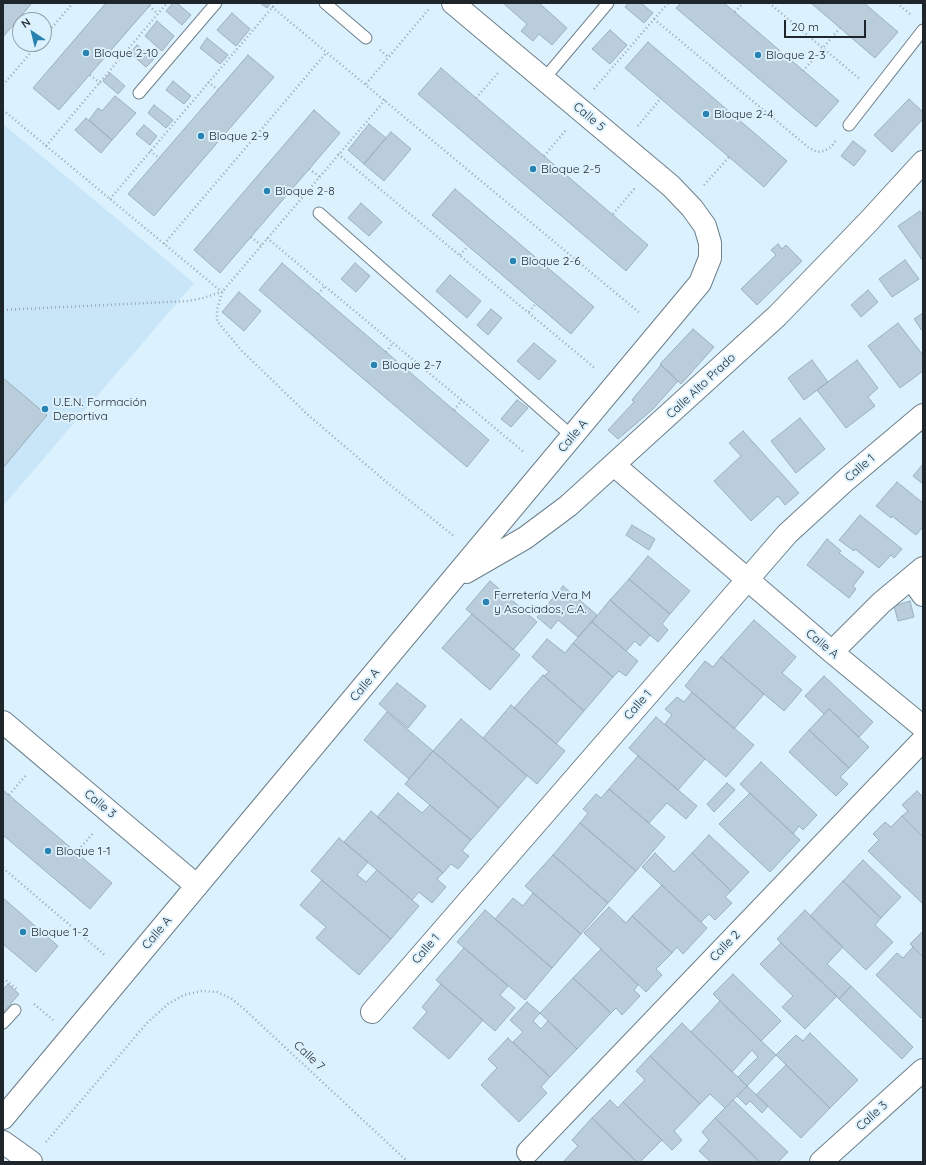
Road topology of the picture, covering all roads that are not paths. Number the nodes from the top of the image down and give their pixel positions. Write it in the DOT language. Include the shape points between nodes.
graph roads {
  1 [pos="216,3"];
  2 [pos="325,3"];
  3 [pos="453,3"];
  4 [pos="608,3"];
  5 [pos="923,30"];
  6 [pos="366,38"];
  7 [pos="544,79"];
  8 [pos="139,93"];
  9 [pos="849,124"];
  10 [pos="923,162"];
  11 [pos="319,214"];
  12 [pos="710,243"];
  13 [pos="923,415"];
  14 [pos="573,437"];
  15 [pos="614,465"];
  16 [pos="747,579"];
  17 [pos="453,580"];
  18 [pos="919,580"];
  19 [pos="832,652"];
  20 [pos="3,722"];
  21 [pos="923,728"];
  22 [pos="923,740"];
  23 [pos="197,886"];
  24 [pos="15,1010"];
  25 [pos="372,1012"];
  26 [pos="3,1023"];
  27 [pos="923,1070"];
  28 [pos="3,1118"];
  29 [pos="3,1142"];
  30 [pos="528,1152"];
  31 [pos="30,1162"];
  32 [pos="821,1162"];
  1 -- 8 [label="lane"];
  2 -- 6 [label="lane"];
  3 -- 7 [label="street, Calle 5"];
  4 -- 7 [label="lane"];
  5 -- 9 [label="lane"];
  7 -- 12 [label="street, Calle 5" via="651,169 687,203 704,226"];
  10 -- 15 [label="street, Calle Alto Prado" via="777,316"];
  11 -- 14 [label="lane"];
  12 -- 14 [label="street, Calle A" via="710,258 700,283"];
  13 -- 16 [label="street, Calle 1" via="787,534"];
  14 -- 17 [label="street, Calle A"];
  15 -- 16 [label="street, Calle A"];
  15 -- 17 [label="street, Calle Alto Prado" via="568,506 525,538"];
  16 -- 19 [label="street, Calle A"];
  16 -- 25 [label="street, Calle 1"];
  17 -- 23 [label="street, Calle A"];
  18 -- 19 [label="street" via="881,603"];
  19 -- 21 [label="street, Calle A"];
  20 -- 23 [label="street, Calle 3"];
  22 -- 30 [label="street, Calle 2"];
  23 -- 28 [label="street, Calle A"];
  24 -- 26 [label="lane"];
  27 -- 32 [label="street, Calle 3"];
  29 -- 31 [label="street"];
}
